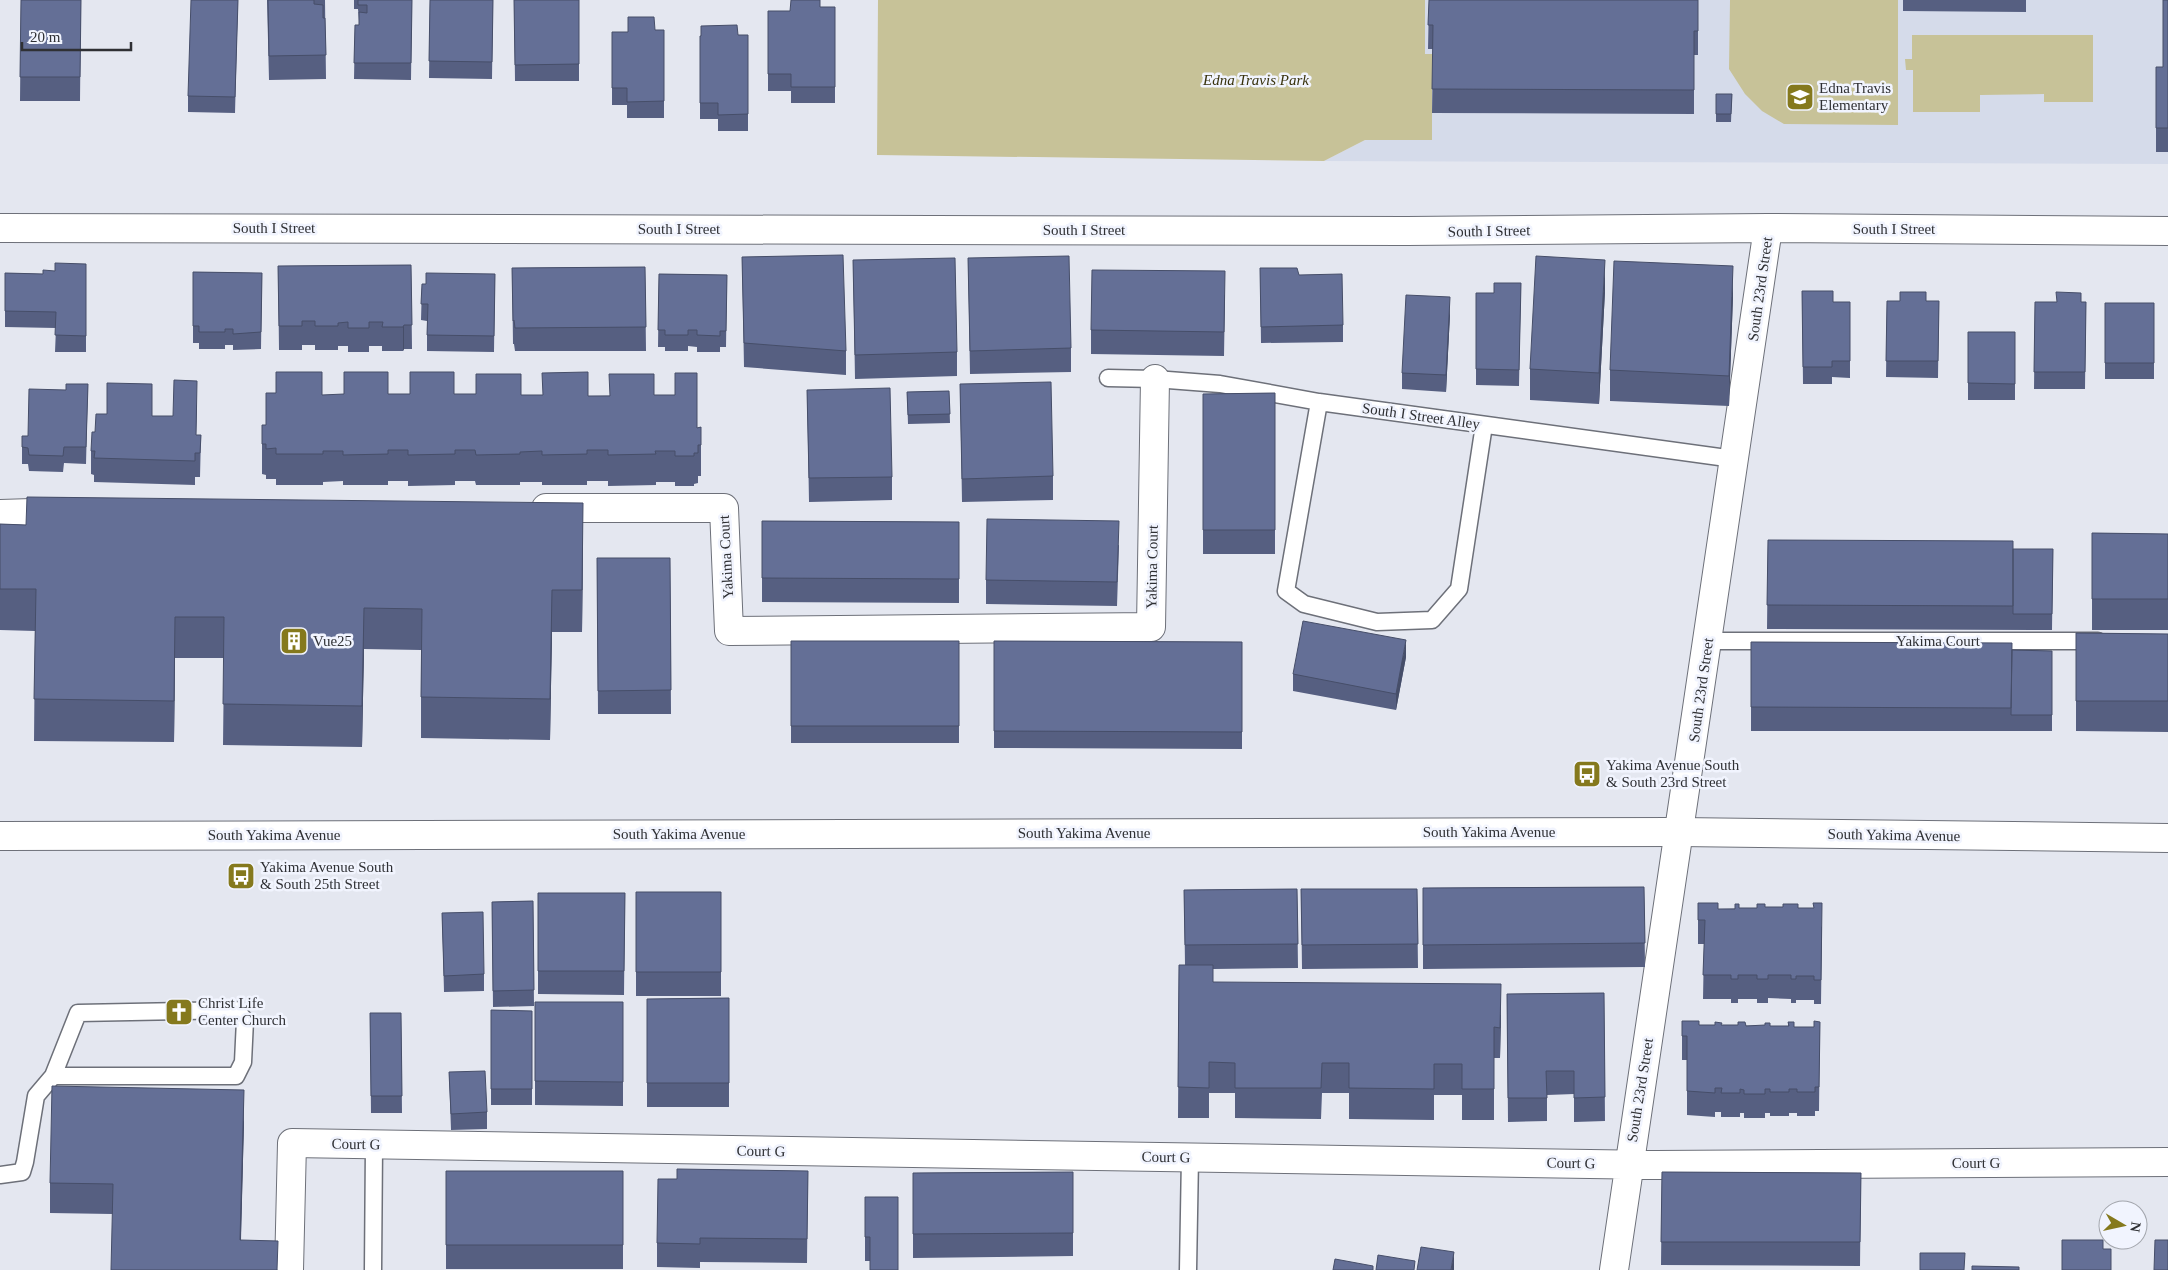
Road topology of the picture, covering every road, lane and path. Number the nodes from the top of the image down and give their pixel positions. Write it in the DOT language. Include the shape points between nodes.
graph roads {
  1 [pos="0,228"];
  2 [pos="1768,228"];
  3 [pos="2168,230"];
  4 [pos="1108,378"];
  5 [pos="1155,379"];
  6 [pos="1319,402"];
  7 [pos="1484,424"];
  8 [pos="1734,459"];
  9 [pos="518,508"];
  10 [pos="87,512"];
  11 [pos="0,514"];
  12 [pos="1708,641"];
  13 [pos="2109,641"];
  14 [pos="1680,832"];
  15 [pos="0,836"];
  16 [pos="2168,838"];
  17 [pos="53,1076"];
  18 [pos="374,1144"];
  19 [pos="1190,1157"];
  20 [pos="2168,1162"];
  21 [pos="1629,1164"];
  22 [pos="0,1175"];
  23 [pos="289,1270"];
  24 [pos="373,1270"];
  25 [pos="1188,1270"];
  26 [pos="1614,1270"];
  1 -- 2 [label="street, South I Street" via="1407,232"];
  2 -- 3 [label="street, South I Street"];
  2 -- 8 [label="street, South 23rd Street"];
  4 -- 5 [label="lane, South I Street Alley"];
  5 -- 6 [label="lane, South I Street Alley" via="1220,384"];
  5 -- 9 [label="street, Yakima Court" via="1151,627 729,630 724,508"];
  6 -- 7 [label="lane, South I Street Alley"];
  6 -- 7 [label="lane" via="1286,591 1304,604 1378,622 1432,620 1459,589"];
  7 -- 8 [label="lane, South I Street Alley"];
  8 -- 12 [label="street, South 23rd Street"];
  10 -- 11 [label="street"];
  12 -- 13 [label="lane, Yakima Court"];
  12 -- 14 [label="street, South 23rd Street"];
  14 -- 15 [label="street, South Yakima Avenue"];
  14 -- 16 [label="street, South Yakima Avenue"];
  14 -- 21 [label="street, South 23rd Street"];
  17 -- 17 [label="lane" via="236,1076 244,1062 245,1020 236,1010 78,1013"];
  17 -- 22 [label="lane" via="36,1096 22,1172"];
  18 -- 19 [label="street, Court G"];
  18 -- 23 [label="street, Court G" via="292,1143"];
  18 -- 24 [label="lane"];
  19 -- 21 [label="street, Court G"];
  19 -- 25 [label="lane"];
  20 -- 21 [label="street, Court G"];
  21 -- 26 [label="street, South 23rd Street"];
}
